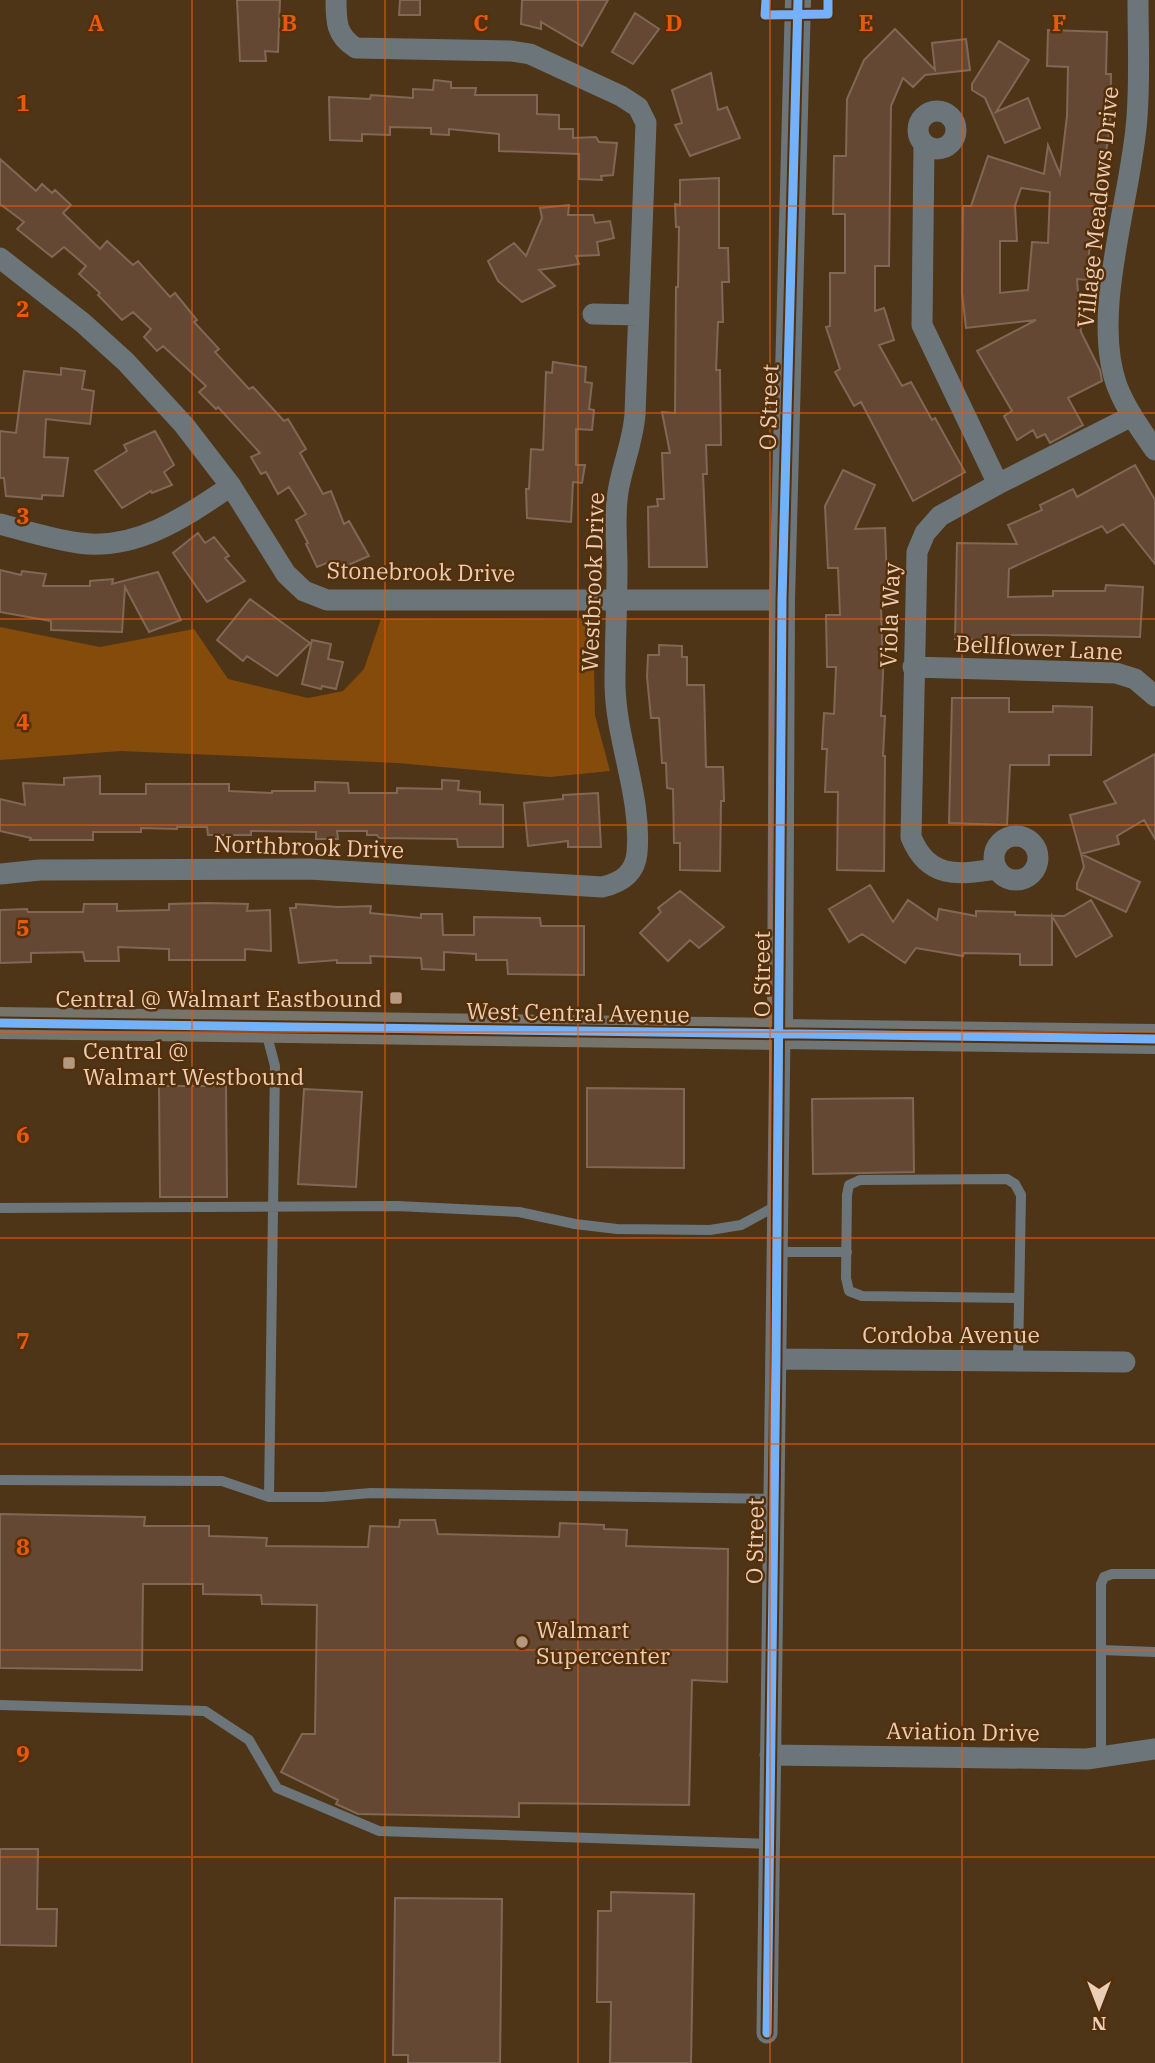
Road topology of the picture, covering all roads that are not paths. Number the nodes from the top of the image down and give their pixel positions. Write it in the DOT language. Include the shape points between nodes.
graph roads {
  1 [pos="336,0"];
  2 [pos="798,0"];
  3 [pos="1138,0"];
  4 [pos="1146,119"];
  5 [pos="924,144"];
  6 [pos="0,258"];
  7 [pos="593,314"];
  8 [pos="639,315"];
  9 [pos="1132,416"];
  10 [pos="1155,450"];
  11 [pos="998,484"];
  12 [pos="231,486"];
  13 [pos="0,524"];
  14 [pos="617,600"];
  15 [pos="782,600"];
  16 [pos="913,667"];
  17 [pos="1155,696"];
  18 [pos="996,869"];
  19 [pos="0,874"];
  20 [pos="617,884"];
  21 [pos="0,1023"];
  22 [pos="264,1026"];
  23 [pos="779,1034"];
  24 [pos="1155,1038"];
  25 [pos="778,1205"];
  26 [pos="274,1206"];
  27 [pos="0,1208"];
  28 [pos="777,1252"];
  29 [pos="846,1252"];
  30 [pos="1019,1298"];
  31 [pos="776,1359"];
  32 [pos="1017,1361"];
  33 [pos="1125,1362"];
  34 [pos="0,1480"];
  35 [pos="269,1497"];
  36 [pos="774,1499"];
  37 [pos="1155,1574"];
  38 [pos="1101,1650"];
  39 [pos="1155,1652"];
  40 [pos="0,1705"];
  41 [pos="1155,1749"];
  42 [pos="770,1755"];
  43 [pos="1101,1757"];
  44 [pos="769,1844"];
  45 [pos="767,2033"];
  1 -- 8 [label="street, Westbrook Drive" via="337,29 356,48 530,54 638,107 646,123"];
  2 -- 15 [label="street, O Street"];
  3 -- 4 [label="street, Village Meadows Drive"];
  4 -- 9 [label="street, Village Meadows Drive" via="1117,245 1108,330 1117,386"];
  5 -- 11 [label="street" via="922,325"];
  6 -- 12 [label="street, Stonebrook Drive" via="126,362 184,425"];
  7 -- 8 [label="street"];
  8 -- 14 [label="street, Westbrook Drive" via="633,437 618,493"];
  9 -- 10 [label="street, Village Meadows Drive"];
  9 -- 11 [label="street, Viola Way"];
  11 -- 16 [label="street, Viola Way" via="940,516 925,533 915,566"];
  12 -- 13 [label="street" via="183,518 135,540 79,543"];
  12 -- 14 [label="street, Stonebrook Drive" via="286,574 304,591 327,600"];
  14 -- 15 [label="street, Stonebrook Drive"];
  14 -- 20 [label="street, Westbrook Drive" via="617,719 637,828 635,865"];
  15 -- 23 [label="street, O Street"];
  16 -- 17 [label="street, Bellflower Lane" via="1116,673 1135,679"];
  16 -- 18 [label="street, Viola Way" via="911,837 930,866 947,872"];
  19 -- 20 [label="street, Northbrook Drive" via="309,869 602,887"];
  21 -- 22 [label="main road, West Central Avenue"];
  22 -- 23 [label="main road, West Central Avenue"];
  22 -- 26 [label="lane" via="275,1066"];
  23 -- 24 [label="main road, West Central Avenue"];
  23 -- 25 [label="street, O Street"];
  25 -- 26 [label="lane" via="741,1225 710,1230 617,1229 511,1211"];
  25 -- 28 [label="street, O Street"];
  26 -- 27 [label="lane"];
  26 -- 35 [label="lane"];
  28 -- 29 [label="lane"];
  28 -- 31 [label="street, O Street"];
  29 -- 30 [label="lane" via="849,1291 862,1296"];
  29 -- 30 [label="lane" via="847,1195 849,1185 860,1180 1007,1179 1021,1195"];
  30 -- 32 [label="lane"];
  31 -- 32 [label="street, Cordoba Avenue"];
  31 -- 36 [label="street, O Street"];
  32 -- 33 [label="street, Cordoba Avenue"];
  34 -- 35 [label="lane" via="222,1481"];
  35 -- 36 [label="lane" via="371,1493"];
  36 -- 42 [label="street, O Street"];
  37 -- 38 [label="lane" via="1104,1577"];
  38 -- 39 [label="lane"];
  38 -- 43 [label="lane"];
  40 -- 44 [label="lane" via="205,1711 249,1740 278,1788 379,1831"];
  41 -- 43 [label="street, Aviation Drive"];
  42 -- 43 [label="street, Aviation Drive"];
  42 -- 44 [label="street, O Street"];
  44 -- 45 [label="street, O Street"];
}
